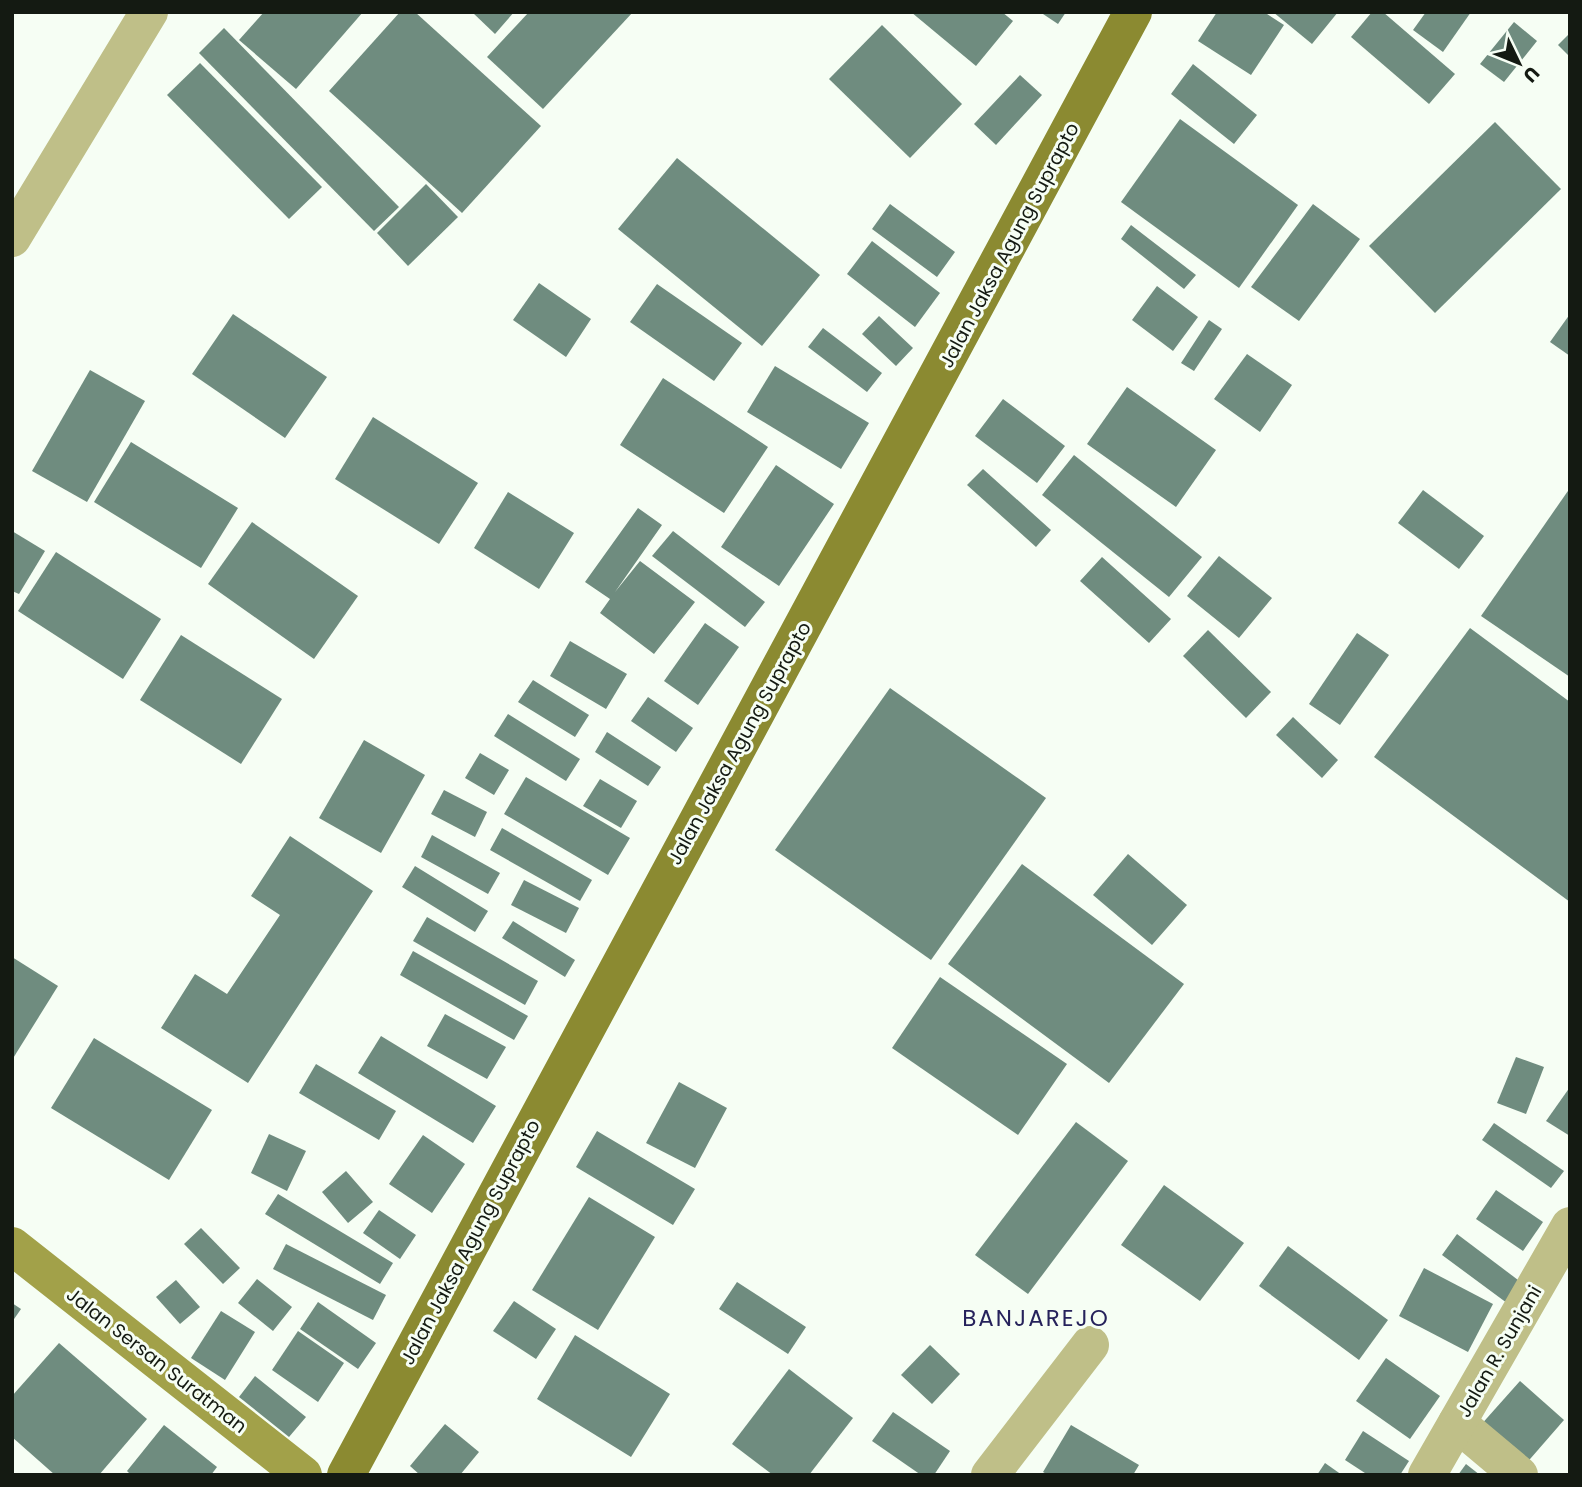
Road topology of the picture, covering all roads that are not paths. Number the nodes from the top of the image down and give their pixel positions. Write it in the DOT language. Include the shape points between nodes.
graph roads {
  1 [pos="149,12"];
  2 [pos="1133,12"];
  3 [pos="12,238"];
  4 [pos="1570,1226"];
  5 [pos="12,1246"];
  6 [pos="1090,1345"];
  7 [pos="1457,1423"];
  8 [pos="303,1475"];
  9 [pos="346,1475"];
  10 [pos="990,1475"];
  11 [pos="1427,1475"];
  12 [pos="1519,1475"];
  1 -- 3 [label="street"];
  2 -- 9 [label="main road, Jalan Jaksa Agung Suprapto"];
  4 -- 7 [label="street, Jalan R. Sunjani"];
  5 -- 8 [label="main road, Jalan Sersan Suratman"];
  6 -- 10 [label="street"];
  7 -- 11 [label="street, Jalan R. Sunjani"];
  7 -- 12 [label="street"];
}
